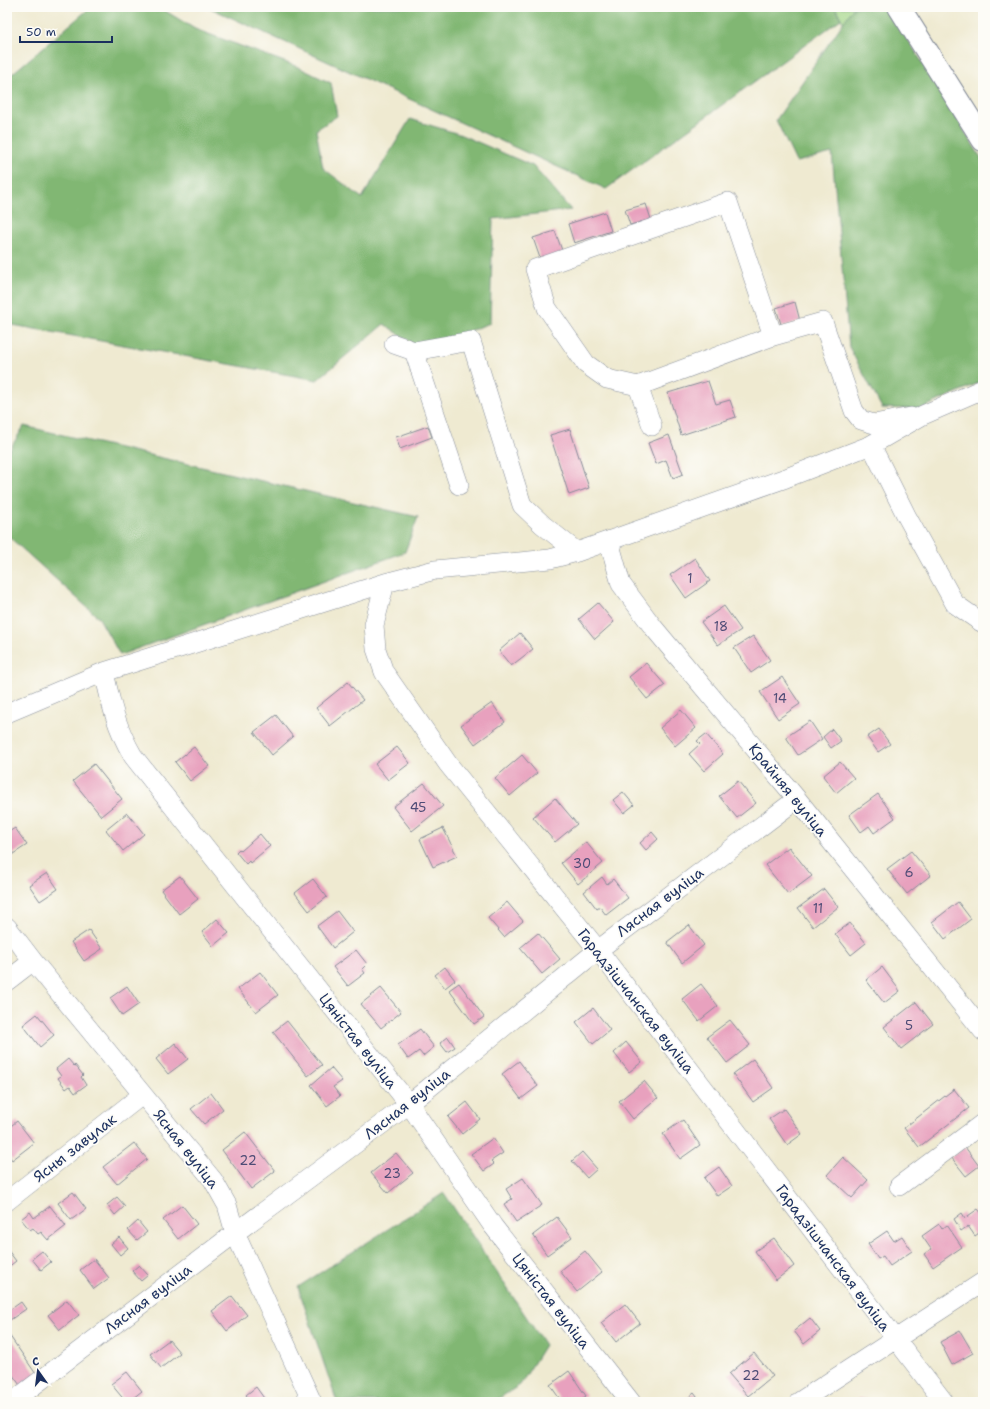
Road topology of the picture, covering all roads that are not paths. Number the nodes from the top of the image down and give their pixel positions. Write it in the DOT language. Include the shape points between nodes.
graph roads {
  1 [pos="899,7"];
  2 [pos="983,140"];
  3 [pos="773,336"];
  4 [pos="394,344"];
  5 [pos="414,351"];
  6 [pos="638,386"];
  7 [pos="983,389"];
  8 [pos="922,415"];
  9 [pos="652,426"];
  10 [pos="871,445"];
  11 [pos="459,485"];
  12 [pos="609,542"];
  13 [pos="577,552"];
  14 [pos="385,583"];
  15 [pos="983,621"];
  16 [pos="104,672"];
  17 [pos="7,713"];
  18 [pos="797,799"];
  19 [pos="7,927"];
  20 [pos="598,950"];
  21 [pos="33,961"];
  22 [pos="7,981"];
  23 [pos="983,1031"];
  24 [pos="142,1095"];
  25 [pos="409,1104"];
  26 [pos="983,1123"];
  27 [pos="899,1186"];
  28 [pos="7,1201"];
  29 [pos="235,1232"];
  30 [pos="983,1282"];
  31 [pos="895,1339"];
  32 [pos="12,1402"];
  33 [pos="312,1402"];
  34 [pos="631,1402"];
  35 [pos="799,1402"];
  36 [pos="944,1402"];
  1 -- 2 [label="main road"];
  3 -- 6 [label="street"];
  3 -- 6 [label="street" via="728,202 534,269 547,308 586,364 607,378"];
  3 -- 8 [label="street" via="823,322 854,411 861,420 874,424"];
  4 -- 5 [label="street"];
  5 -- 11 [label="street"];
  5 -- 13 [label="street" via="470,341 522,505"];
  6 -- 9 [label="street"];
  7 -- 8 [label="street"];
  8 -- 10 [label="street"];
  10 -- 12 [label="street"];
  10 -- 15 [label="street" via="955,604"];
  12 -- 13 [label="street"];
  12 -- 18 [label="street, Крайняя вуліца" via="621,584 653,627"];
  13 -- 14 [label="street" via="550,559 435,570"];
  14 -- 16 [label="street"];
  14 -- 20 [label="street, Гарадзішчанская вуліца" via="374,625 376,649 384,672 448,764"];
  16 -- 17 [label="street"];
  16 -- 25 [label="street, Цяністая вуліца" via="115,717 133,756"];
  18 -- 20 [label="street, Лясная вуліца"];
  18 -- 23 [label="street, Крайняя вуліца"];
  19 -- 21 [label="street, Ясная вуліца"];
  20 -- 25 [label="street, Лясная вуліца"];
  20 -- 31 [label="street, Гарадзішчанская вуліца"];
  21 -- 22 [label="street"];
  21 -- 24 [label="street, Ясная вуліца"];
  24 -- 28 [label="street, Ясны завулак"];
  24 -- 29 [label="street, Ясная вуліца" via="213,1180 227,1205"];
  25 -- 29 [label="street, Лясная вуліца"];
  25 -- 34 [label="street, Цяністая вуліца" via="493,1226"];
  26 -- 27 [label="street"];
  29 -- 32 [label="street, Лясная вуліца"];
  29 -- 33 [label="street, Ясная вуліца"];
  30 -- 31 [label="street"];
  31 -- 35 [label="street"];
  31 -- 36 [label="street, Гарадзішчанская вуліца"];
}
